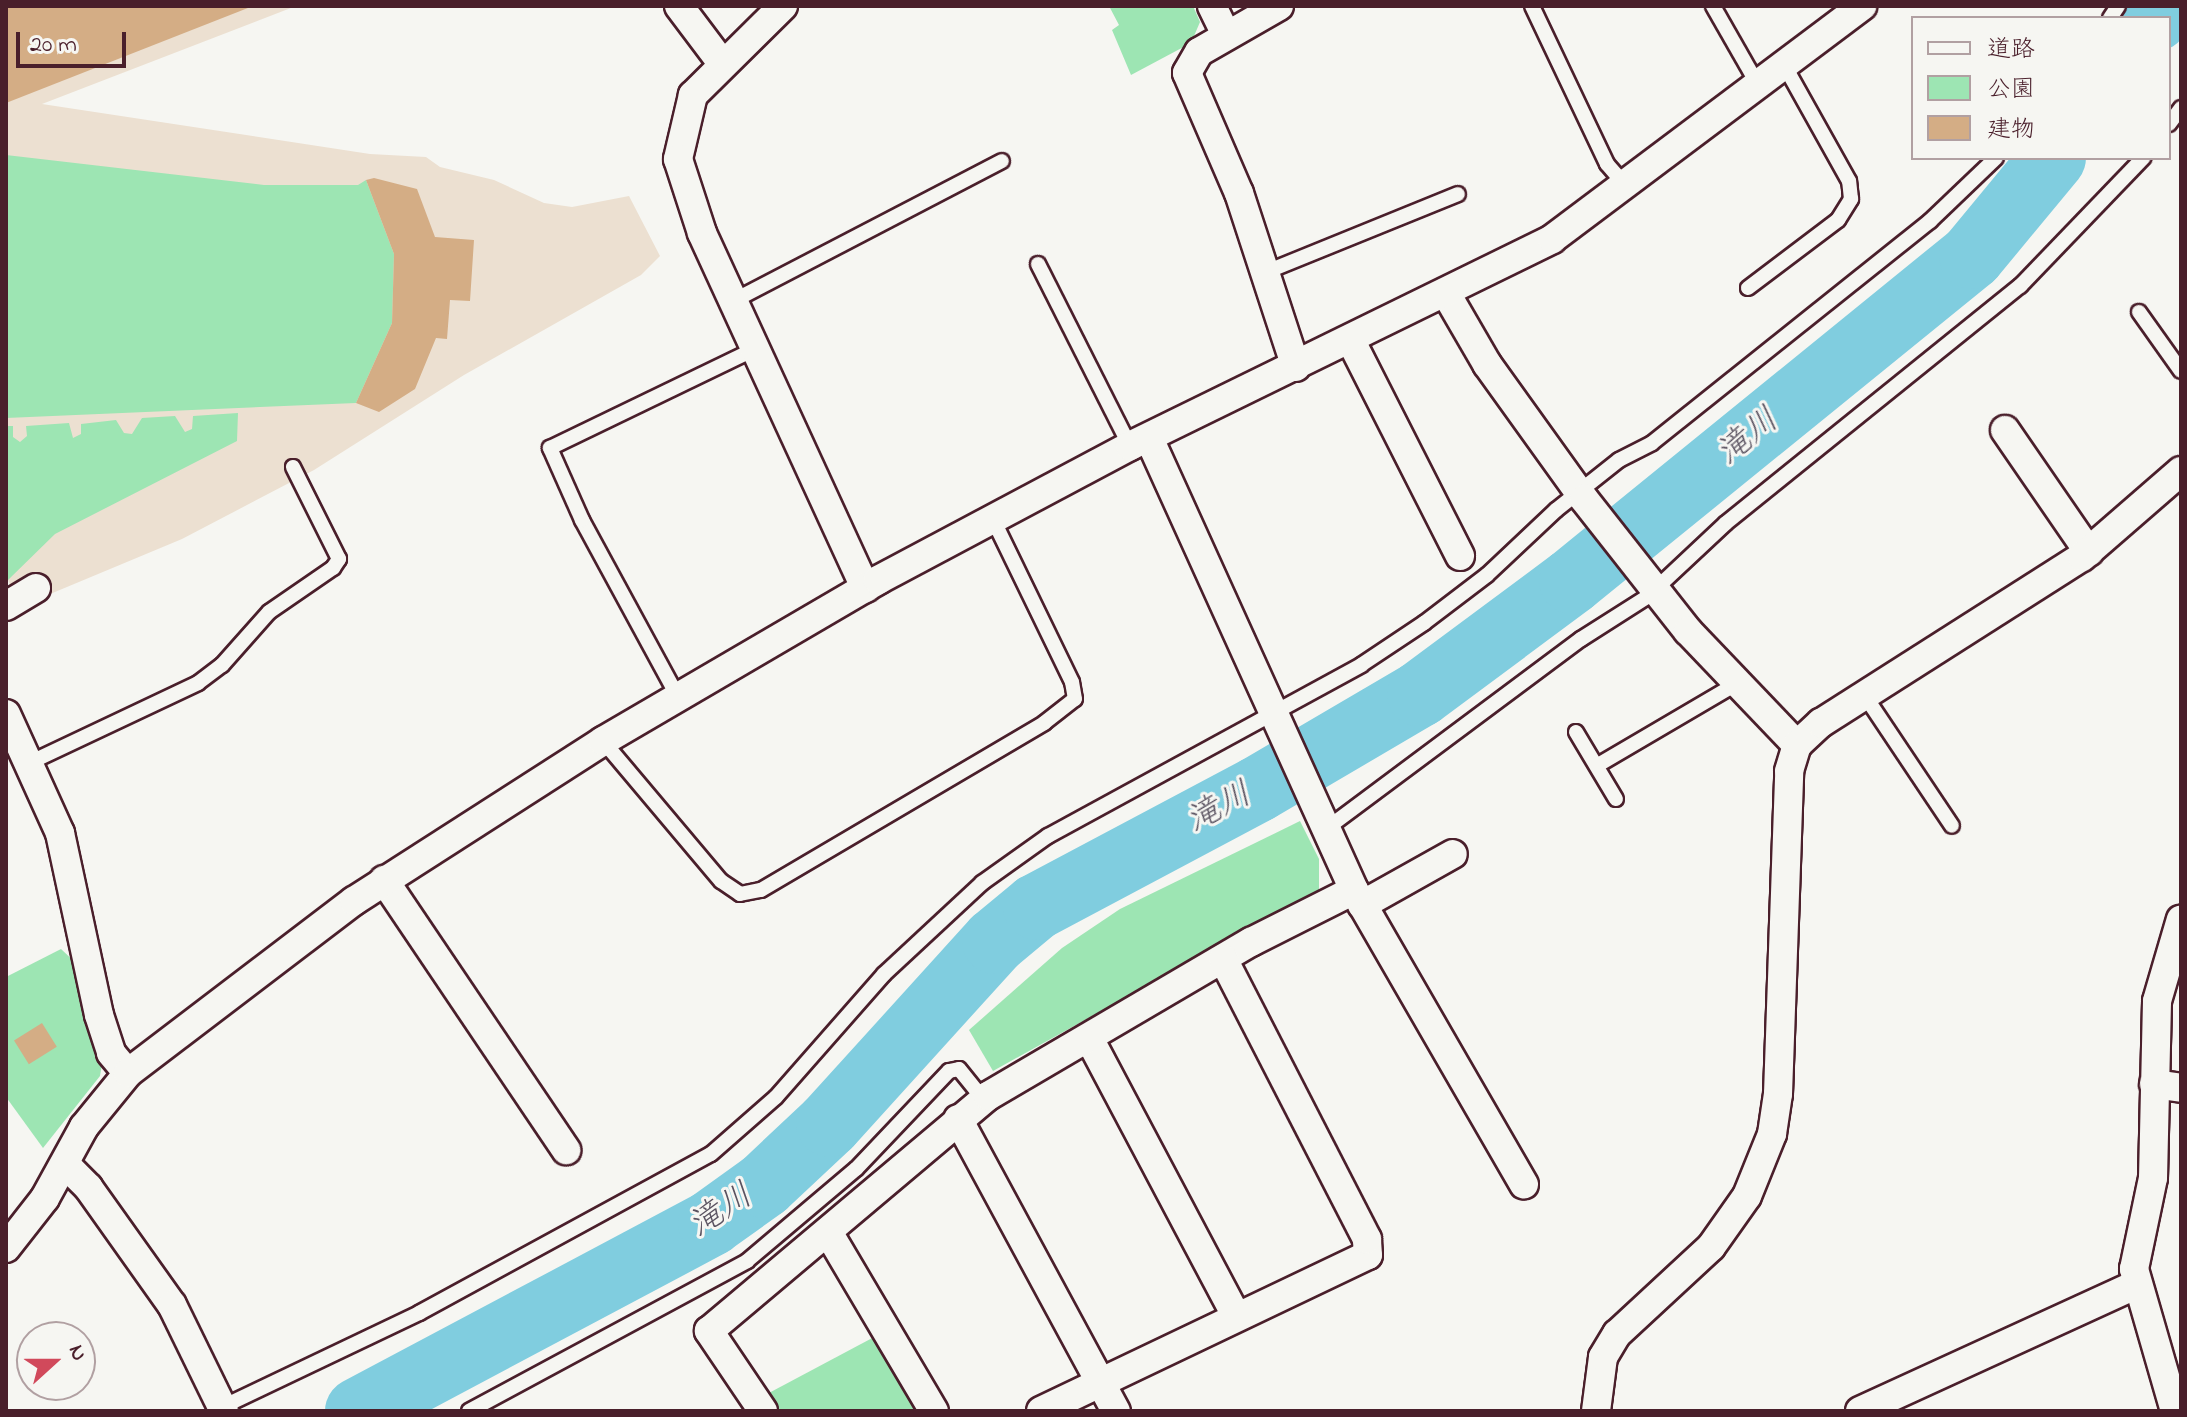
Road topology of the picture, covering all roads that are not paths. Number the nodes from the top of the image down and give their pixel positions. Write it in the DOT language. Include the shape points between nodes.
graph roads {
  1 [pos="679,6"];
  2 [pos="783,6"];
  3 [pos="1212,6"];
  4 [pos="1279,6"];
  5 [pos="1532,6"];
  6 [pos="1713,6"];
  7 [pos="1862,6"];
  8 [pos="1226,35"];
  9 [pos="722,63"];
  10 [pos="1782,63"];
  11 [pos="1757,83"];
  12 [pos="1994,160"];
  13 [pos="2141,160"];
  14 [pos="1002,161"];
  15 [pos="1625,185"];
  16 [pos="1458,194"];
  17 [pos="1038,264"];
  18 [pos="1266,272"];
  19 [pos="1748,288"];
  20 [pos="1447,295"];
  21 [pos="733,301"];
  22 [pos="2139,312"];
  23 [pos="1351,341"];
  24 [pos="755,349"];
  25 [pos="1296,367"];
  26 [pos="2181,371"];
  27 [pos="2005,430"];
  28 [pos="1139,442"];
  29 [pos="293,467"];
  30 [pos="2181,471"];
  31 [pos="1582,496"];
  32 [pos="993,519"];
  33 [pos="2089,552"];
  34 [pos="1460,556"];
  35 [pos="1653,584"];
  36 [pos="36,588"];
  37 [pos="865,588"];
  38 [pos="6,606"];
  39 [pos="1736,684"];
  40 [pos="1865,696"];
  41 [pos="678,697"];
  42 [pos="6,714"];
  43 [pos="1274,717"];
  44 [pos="1576,732"];
  45 [pos="603,741"];
  46 [pos="1797,745"];
  47 [pos="29,763"];
  48 [pos="1598,765"];
  49 [pos="1616,799"];
  50 [pos="1323,821"];
  51 [pos="1952,826"];
  52 [pos="1453,854"];
  53 [pos="384,880"];
  54 [pos="1358,898"];
  55 [pos="2181,919"];
  56 [pos="1223,959"];
  57 [pos="1089,1038"];
  58 [pos="128,1073"];
  59 [pos="2168,1086"];
  60 [pos="983,1099"];
  61 [pos="958,1119"];
  62 [pos="566,1150"];
  63 [pos="65,1164"];
  64 [pos="1524,1185"];
  65 [pos="828,1232"];
  66 [pos="6,1248"];
  67 [pos="2135,1285"];
  68 [pos="1236,1316"];
  69 [pos="1099,1383"];
  70 [pos="220,1409"];
  71 [pos="469,1411"];
  72 [pos="763,1411"];
  73 [pos="934,1411"];
  74 [pos="1041,1411"];
  75 [pos="1116,1411"];
  76 [pos="1596,1411"];
  77 [pos="1860,1411"];
  78 [pos="2175,1411"];
  1 -- 9 [label="street"];
  2 -- 9 [label="street"];
  3 -- 8 [label="street"];
  4 -- 8 [label="street"];
  5 -- 15 [label="lane" via="1607,164"];
  6 -- 11 [label="lane"];
  7 -- 10 [label="street"];
  8 -- 18 [label="street" via="1192,57 1187,73"];
  9 -- 21 [label="street" via="693,95 678,159 689,205"];
  10 -- 11 [label="street"];
  10 -- 19 [label="lane" via="1849,181 1851,199 1838,220"];
  11 -- 15 [label="street"];
  12 -- 31 [label="lane" via="1930,221 1652,443 1619,460"];
  13 -- 35 [label="lane" via="2020,286"];
  14 -- 21 [label="lane"];
  15 -- 20 [label="street" via="1552,239"];
  16 -- 18 [label="lane"];
  17 -- 28 [label="lane"];
  18 -- 25 [label="street"];
  20 -- 23 [label="street"];
  20 -- 31 [label="street" via="1487,364"];
  21 -- 24 [label="street"];
  22 -- 26 [label="lane"];
  23 -- 25 [label="street"];
  23 -- 34 [label="street"];
  24 -- 37 [label="street"];
  24 -- 41 [label="lane" via="550,448 582,520"];
  25 -- 28 [label="street"];
  27 -- 33 [label="street"];
  28 -- 32 [label="street"];
  28 -- 43 [label="street"];
  29 -- 47 [label="lane" via="339,559 333,568 269,612 222,665 198,683"];
  30 -- 33 [label="street"];
  31 -- 35 [label="street"];
  31 -- 43 [label="lane" via="1424,623"];
  32 -- 37 [label="street"];
  32 -- 45 [label="lane" via="1072,682 1075,699 1044,723 761,890 740,894 721,881"];
  33 -- 40 [label="street"];
  35 -- 39 [label="street"];
  35 -- 50 [label="lane"];
  36 -- 38 [label="street"];
  37 -- 41 [label="street"];
  39 -- 46 [label="street"];
  39 -- 48 [label="lane"];
  40 -- 46 [label="street"];
  40 -- 51 [label="lane"];
  41 -- 45 [label="street"];
  42 -- 47 [label="street"];
  43 -- 50 [label="street"];
  43 -- 70 [label="lane" via="1048,836 960,899 884,974 776,1097 711,1154 419,1313"];
  44 -- 48 [label="lane"];
  45 -- 53 [label="street"];
  46 -- 76 [label="street" via="1789,771 1778,1094 1772,1134 1747,1196 1711,1247 1617,1334 1603,1357"];
  47 -- 58 [label="street" via="64,849 111,1053"];
  48 -- 49 [label="lane"];
  50 -- 54 [label="street"];
  52 -- 54 [label="street"];
  53 -- 58 [label="street"];
  53 -- 62 [label="street"];
  54 -- 56 [label="street"];
  54 -- 64 [label="street"];
  55 -- 59 [label="street" via="2157,1001"];
  56 -- 57 [label="street"];
  56 -- 68 [label="street" via="1367,1239 1368,1255"];
  57 -- 60 [label="street"];
  57 -- 68 [label="street"];
  58 -- 63 [label="street" via="84,1127"];
  59 -- 67 [label="street" via="2136,1254"];
  60 -- 61 [label="street"];
  60 -- 71 [label="lane" via="959,1069 949,1071 856,1169 747,1261"];
  61 -- 65 [label="street"];
  61 -- 69 [label="street"];
  63 -- 66 [label="street"];
  63 -- 70 [label="street" via="82,1179 172,1305"];
  65 -- 72 [label="street" via="709,1331"];
  65 -- 73 [label="street"];
  67 -- 77 [label="street"];
  67 -- 78 [label="street"];
  68 -- 69 [label="street"];
  69 -- 74 [label="street"];
  69 -- 75 [label="street"];
}
